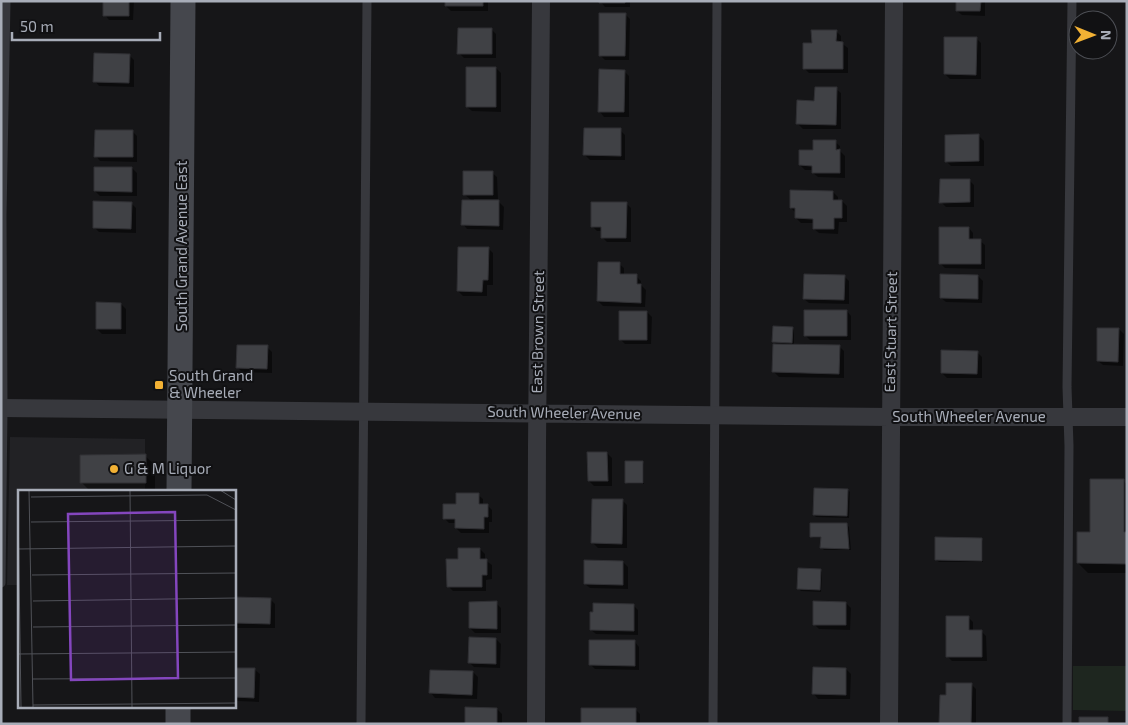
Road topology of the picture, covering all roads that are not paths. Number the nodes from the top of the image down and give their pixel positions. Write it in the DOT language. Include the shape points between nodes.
graph roads {
  1 [pos="6,1"];
  2 [pos="183,1"];
  3 [pos="367,1"];
  4 [pos="541,1"];
  5 [pos="717,1"];
  6 [pos="894,1"];
  7 [pos="1072,1"];
  8 [pos="2,408"];
  9 [pos="180,410"];
  10 [pos="364,411"];
  11 [pos="537,413"];
  12 [pos="716,415"];
  13 [pos="890,417"];
  14 [pos="1069,417"];
  15 [pos="1127,418"];
  16 [pos="179,490"];
  17 [pos="1,583"];
  18 [pos="178,708"];
  19 [pos="178,724"];
  20 [pos="361,724"];
  21 [pos="536,724"];
  22 [pos="713,724"];
  23 [pos="888,724"];
  24 [pos="1067,724"];
  1 -- 8 [label="lane"];
  2 -- 9 [label="main road, South Grand Avenue East"];
  3 -- 10 [label="lane"];
  4 -- 11 [label="street, East Brown Street"];
  5 -- 12 [label="lane"];
  6 -- 13 [label="street, East Stuart Street"];
  7 -- 14 [label="lane"];
  8 -- 9 [label="street, South Wheeler Avenue"];
  8 -- 17 [label="lane"];
  9 -- 10 [label="street, South Wheeler Avenue"];
  9 -- 16 [label="main road, South Grand Avenue East"];
  10 -- 11 [label="street, South Wheeler Avenue"];
  10 -- 20 [label="lane"];
  11 -- 12 [label="street, South Wheeler Avenue"];
  11 -- 21 [label="street, East Brown Street"];
  12 -- 13 [label="street, South Wheeler Avenue"];
  12 -- 22 [label="lane"];
  13 -- 14 [label="street, South Wheeler Avenue"];
  13 -- 23 [label="street, East Stuart Street"];
  14 -- 15 [label="street, South Wheeler Avenue"];
  14 -- 24 [label="lane"];
  18 -- 19 [label="main road"];
}
